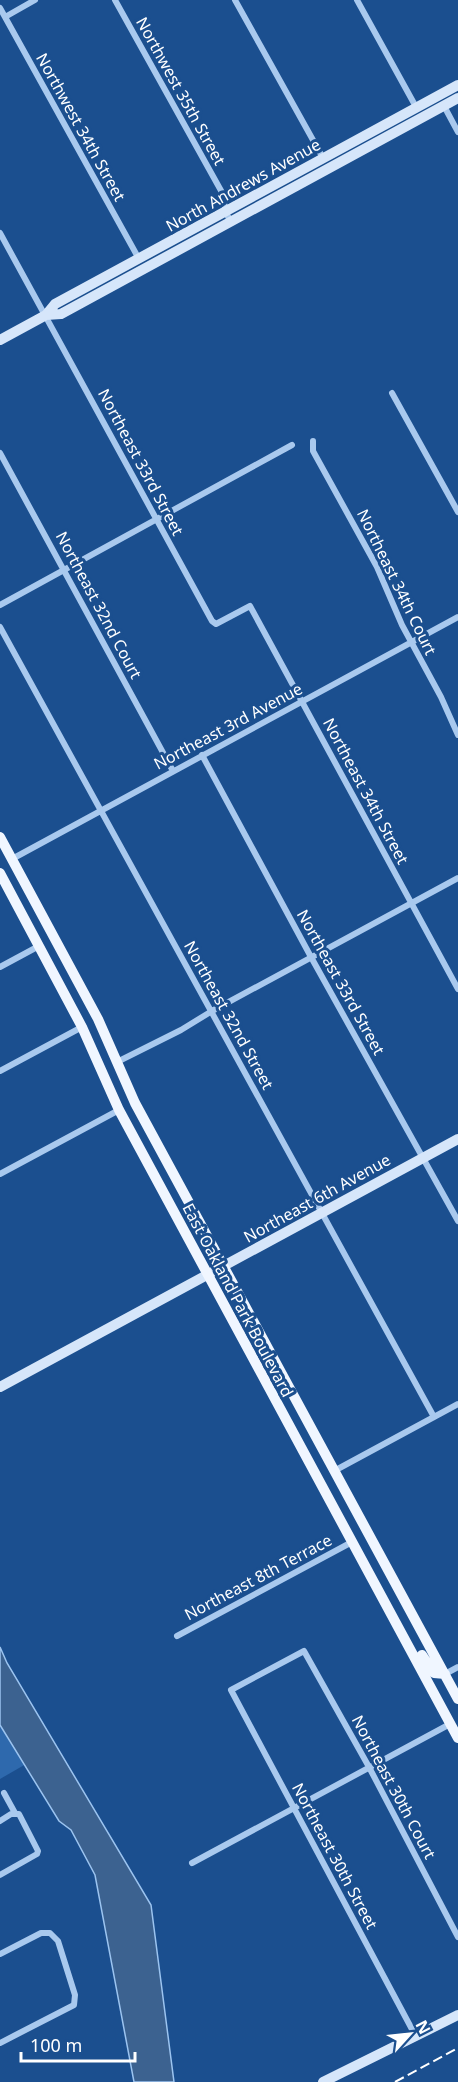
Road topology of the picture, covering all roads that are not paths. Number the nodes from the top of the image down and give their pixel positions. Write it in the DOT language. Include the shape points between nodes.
graph roads {
  1 [pos="35,0"];
  2 [pos="115,0"];
  3 [pos="235,0"];
  4 [pos="357,0"];
  5 [pos="0,8"];
  6 [pos="5,17"];
  7 [pos="455,86"];
  8 [pos="458,98"];
  9 [pos="444,106"];
  10 [pos="416,108"];
  11 [pos="412,123"];
  12 [pos="458,132"];
  13 [pos="323,158"];
  14 [pos="224,196"];
  15 [pos="237,205"];
  16 [pos="243,215"];
  17 [pos="228,217"];
  18 [pos="0,233"];
  19 [pos="138,259"];
  20 [pos="46,315"];
  21 [pos="0,340"];
  22 [pos="392,393"];
  23 [pos="313,441"];
  24 [pos="292,445"];
  25 [pos="0,453"];
  26 [pos="458,512"];
  27 [pos="156,518"];
  28 [pos="65,570"];
  29 [pos="0,604"];
  30 [pos="250,606"];
  31 [pos="458,617"];
  32 [pos="0,627"];
  33 [pos="411,642"];
  34 [pos="303,701"];
  35 [pos="458,735"];
  36 [pos="202,756"];
  37 [pos="173,771"];
  38 [pos="100,811"];
  39 [pos="0,837"];
  40 [pos="6,859"];
  41 [pos="0,873"];
  42 [pos="458,878"];
  43 [pos="411,903"];
  44 [pos="39,946"];
  45 [pos="64,956"];
  46 [pos="311,957"];
  47 [pos="0,967"];
  48 [pos="458,989"];
  49 [pos="212,1011"];
  50 [pos="82,1027"];
  51 [pos="89,1042"];
  52 [pos="117,1062"];
  53 [pos="0,1071"];
  54 [pos="119,1110"];
  55 [pos="458,1138"];
  56 [pos="423,1157"];
  57 [pos="0,1174"];
  58 [pos="322,1213"];
  59 [pos="458,1221"];
  60 [pos="223,1266"];
  61 [pos="207,1275"];
  62 [pos="0,1387"];
  63 [pos="458,1404"];
  64 [pos="434,1417"];
  65 [pos="334,1471"];
  66 [pos="331,1503"];
  67 [pos="354,1508"];
  68 [pos="352,1542"];
  69 [pos="373,1543"];
  70 [pos="388,1608"];
  71 [pos="177,1636"];
  72 [pos="458,1667"];
  73 [pos="445,1674"];
  74 [pos="231,1690"];
  75 [pos="458,1699"];
  76 [pos="454,1724"];
  77 [pos="458,1738"];
  78 [pos="369,1767"];
  79 [pos="4,1792"];
  80 [pos="294,1808"];
  81 [pos="15,1813"];
  82 [pos="0,1821"];
  83 [pos="192,1863"];
  84 [pos="0,1875"];
  85 [pos="458,1937"];
  86 [pos="0,1954"];
  87 [pos="458,2015"];
  88 [pos="415,2035"];
  89 [pos="0,2043"];
  90 [pos="323,2082"];
  1 -- 6 [label="street"];
  2 -- 14 [label="street, Northwest 35th Street"];
  3 -- 13 [label="street"];
  4 -- 10 [label="street"];
  5 -- 6 [label="street, Northwest 34th Street"];
  6 -- 19 [label="street, Northwest 34th Street"];
  7 -- 9 [label="main road" via="446,96"];
  7 -- 10 [label="main road, North Andrews Avenue"];
  8 -- 9 [label="main road, North Andrews Avenue"];
  9 -- 11 [label="main road, North Andrews Avenue"];
  9 -- 12 [label="street"];
  10 -- 11 [label="main road"];
  10 -- 13 [label="main road, North Andrews Avenue"];
  11 -- 16 [label="main road, North Andrews Avenue"];
  13 -- 15 [label="main road, North Andrews Avenue"];
  14 -- 15 [label="street, Northwest 35th Street"];
  14 -- 17 [label="street, Northwest 35th Street"];
  15 -- 16 [label="street, Northwest 35th Street"];
  15 -- 17 [label="main road, North Andrews Avenue"];
  16 -- 17 [label="main road, North Andrews Avenue"];
  17 -- 19 [label="main road, North Andrews Avenue"];
  17 -- 20 [label="main road, North Andrews Avenue" via="61,314"];
  18 -- 20 [label="street, Northeast 33rd Street"];
  19 -- 20 [label="main road, North Andrews Avenue" via="55,304"];
  20 -- 21 [label="main road, North Andrews Avenue"];
  20 -- 27 [label="street, Northeast 33rd Street"];
  22 -- 26 [label="street"];
  23 -- 33 [label="street, Northeast 34th Court" via="314,451 377,567"];
  24 -- 27 [label="street"];
  25 -- 28 [label="street, Northeast 32nd Court"];
  27 -- 28 [label="street"];
  27 -- 30 [label="street, Northeast 33rd Street" via="212,621 216,624"];
  28 -- 29 [label="street"];
  28 -- 37 [label="street, Northeast 32nd Court"];
  30 -- 34 [label="street, Northeast 34th Street"];
  31 -- 33 [label="street, Northeast 3rd Avenue"];
  32 -- 38 [label="street, Northeast 32nd Street"];
  33 -- 34 [label="street, Northeast 3rd Avenue"];
  33 -- 35 [label="street, Northeast 34th Court"];
  34 -- 36 [label="street, Northeast 3rd Avenue"];
  34 -- 43 [label="street, Northeast 34th Street"];
  36 -- 37 [label="street, Northeast 3rd Avenue"];
  36 -- 46 [label="street, Northeast 33rd Street"];
  37 -- 38 [label="street, Northeast 3rd Avenue"];
  38 -- 40 [label="street, Northeast 3rd Avenue"];
  38 -- 49 [label="street, Northeast 32nd Street"];
  39 -- 40 [label="main road, East Oakland Park Boulevard"];
  40 -- 45 [label="main road, East Oakland Park Boulevard"];
  41 -- 44 [label="main road, East Oakland Park Boulevard"];
  42 -- 43 [label="street"];
  43 -- 46 [label="street"];
  43 -- 48 [label="street, Northeast 34th Street"];
  44 -- 45 [label="main road"];
  44 -- 47 [label="street"];
  44 -- 50 [label="main road, East Oakland Park Boulevard"];
  45 -- 52 [label="main road, East Oakland Park Boulevard"];
  46 -- 49 [label="street"];
  46 -- 56 [label="street, Northeast 33rd Street"];
  49 -- 52 [label="street"];
  49 -- 58 [label="street, Northeast 32nd Street"];
  50 -- 51 [label="main road, East Oakland Park Boulevard"];
  50 -- 53 [label="street"];
  51 -- 52 [label="main road" via="107,1060"];
  51 -- 54 [label="main road, East Oakland Park Boulevard"];
  52 -- 60 [label="main road, East Oakland Park Boulevard"];
  54 -- 57 [label="street"];
  54 -- 61 [label="main road, East Oakland Park Boulevard"];
  55 -- 56 [label="main road, Northeast 6th Avenue"];
  56 -- 58 [label="main road, Northeast 6th Avenue"];
  56 -- 59 [label="street, Northeast 33rd Street"];
  58 -- 60 [label="main road, Northeast 6th Avenue"];
  58 -- 64 [label="street, Northeast 32nd Street"];
  60 -- 61 [label="main road, Northeast 6th Avenue"];
  60 -- 65 [label="main road, East Oakland Park Boulevard"];
  61 -- 62 [label="main road, Northeast 6th Avenue"];
  61 -- 66 [label="main road, East Oakland Park Boulevard"];
  63 -- 64 [label="street"];
  64 -- 65 [label="street"];
  65 -- 67 [label="main road, East Oakland Park Boulevard"];
  66 -- 67 [label="main road" via="340,1509"];
  66 -- 68 [label="main road, East Oakland Park Boulevard"];
  67 -- 69 [label="main road, East Oakland Park Boulevard"];
  68 -- 69 [label="main road" via="361,1539"];
  68 -- 70 [label="main road, East Oakland Park Boulevard"];
  68 -- 71 [label="street, Northeast 8th Terrace"];
  69 -- 73 [label="main road, East Oakland Park Boulevard"];
  70 -- 73 [label="main road" via="402,1619 430,1669 438,1675"];
  70 -- 76 [label="main road, East Oakland Park Boulevard"];
  72 -- 73 [label="street"];
  73 -- 75 [label="main road, East Oakland Park Boulevard"];
  74 -- 78 [label="street, Northeast 30th Court" via="303,1652"];
  74 -- 80 [label="street, Northeast 30th Street"];
  76 -- 77 [label="main road, East Oakland Park Boulevard"];
  76 -- 78 [label="street"];
  78 -- 80 [label="street"];
  78 -- 85 [label="street, Northeast 30th Court"];
  79 -- 81 [label="street"];
  80 -- 83 [label="street"];
  80 -- 88 [label="street, Northeast 30th Street"];
  81 -- 82 [label="street"];
  81 -- 84 [label="street" via="38,1851"];
  86 -- 89 [label="street" via="41,1933 50,1933 58,1941 75,1995 74,2005"];
  87 -- 88 [label="main road"];
  88 -- 90 [label="main road"];
}
